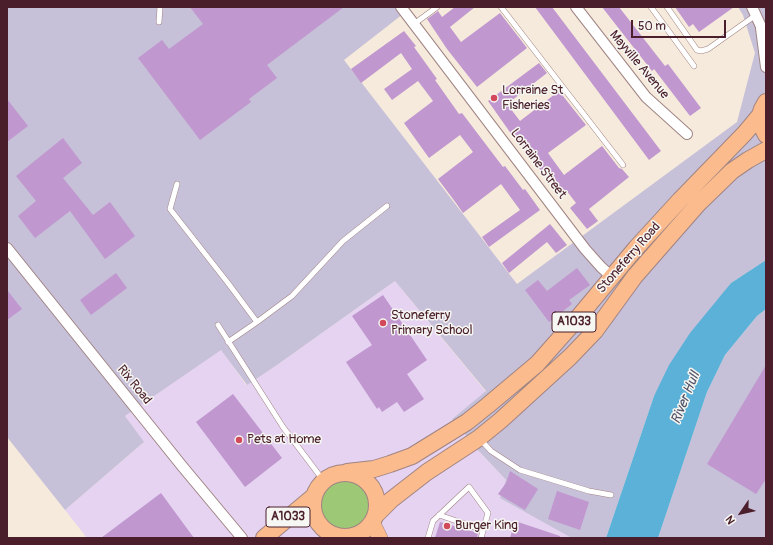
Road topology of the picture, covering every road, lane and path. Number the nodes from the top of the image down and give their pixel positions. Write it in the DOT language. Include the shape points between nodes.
graph roads {
  1 [pos="160,7"];
  2 [pos="401,7"];
  3 [pos="437,7"];
  4 [pos="501,7"];
  5 [pos="576,7"];
  6 [pos="651,7"];
  7 [pos="667,7"];
  8 [pos="754,11"];
  9 [pos="159,22"];
  10 [pos="414,24"];
  11 [pos="763,32"];
  12 [pos="694,66"];
  13 [pos="766,67"];
  14 [pos="764,104"];
  15 [pos="687,134"];
  16 [pos="766,135"];
  17 [pos="766,150"];
  18 [pos="623,165"];
  19 [pos="177,184"];
  20 [pos="387,206"];
  21 [pos="7,248"];
  22 [pos="612,277"];
  23 [pos="257,322"];
  24 [pos="218,325"];
  25 [pos="228,342"];
  26 [pos="479,438"];
  27 [pos="347,472"];
  28 [pos="323,480"];
  29 [pos="611,496"];
  30 [pos="313,497"];
  31 [pos="438,515"];
  32 [pos="374,518"];
  33 [pos="483,530"];
  34 [pos="332,537"];
  35 [pos="242,538"];
  36 [pos="264,538"];
  37 [pos="380,538"];
  38 [pos="428,538"];
  39 [pos="481,538"];
  1 -- 9 [label="lane"];
  2 -- 10 [label="street, Lorraine Street"];
  3 -- 10 [label="lane"];
  4 -- 18 [label="lane"];
  5 -- 15 [label="street, Mayville Avenue" via="646,97"];
  6 -- 12 [label="lane"];
  7 -- 8 [label="lane" via="697,50 701,51 708,49"];
  8 -- 11 [label="street"];
  10 -- 22 [label="street, Lorraine Street" via="585,249"];
  11 -- 13 [label="street"];
  14 -- 16 [label="highway" via="761,125"];
  14 -- 22 [label="highway, Stoneferry Road / A1033" via="741,138 680,200"];
  17 -- 26 [label="highway, Stoneferry Road / A1033" via="732,171 712,189 635,276 595,331 531,394"];
  19 -- 23 [label="lane" via="170,209"];
  20 -- 23 [label="lane" via="343,241 292,296"];
  21 -- 35 [label="street, Rix Road"];
  22 -- 27 [label="highway, Stoneferry Road / A1033" via="537,364 467,422 412,456 374,469"];
  23 -- 25 [label="lane"];
  24 -- 25 [label="lane"];
  25 -- 28 [label="lane" via="282,427"];
  26 -- 29 [label="lane" via="491,451 520,470"];
  26 -- 32 [label="highway, Stoneferry Road / A1033" via="427,472 391,500"];
  27 -- 28 [label="highway" via="330,475"];
  27 -- 32 [label="highway" via="361,477 372,487 377,506"];
  28 -- 30 [label="highway"];
  30 -- 34 [label="highway" via="312,508 315,518"];
  30 -- 36 [label="highway, A1033"];
  31 -- 33 [label="lane"];
  31 -- 33 [label="lane" via="469,487 488,513"];
  31 -- 38 [label="lane" via="433,521"];
  32 -- 34 [label="highway" via="359,534"];
  32 -- 37 [label="main road"];
  33 -- 39 [label="lane"];
}
